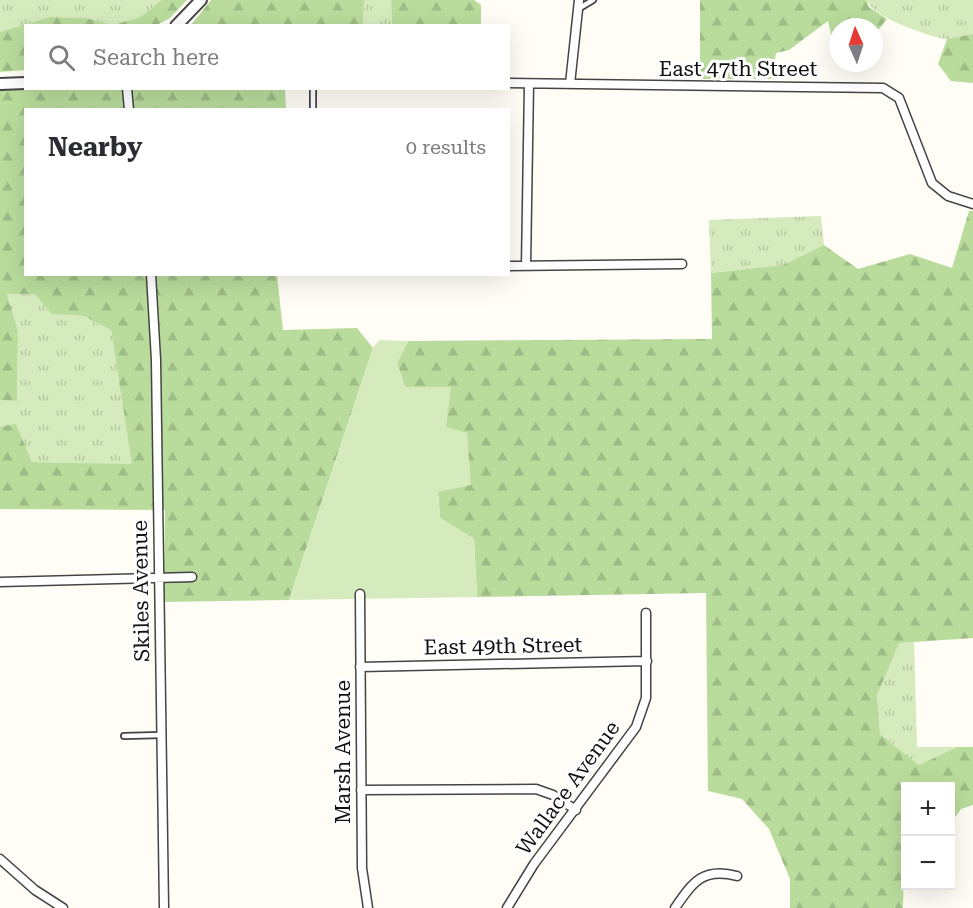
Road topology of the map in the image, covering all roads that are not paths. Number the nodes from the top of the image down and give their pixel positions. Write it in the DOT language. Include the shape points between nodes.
graph roads {
  1 [pos="201,0"];
  2 [pos="593,0"];
  3 [pos="578,5"];
  4 [pos="178,24"];
  5 [pos="24,83"];
  6 [pos="510,83"];
  7 [pos="0,84"];
  8 [pos="529,84"];
  9 [pos="570,84"];
  10 [pos="127,90"];
  11 [pos="314,90"];
  12 [pos="129,108"];
  13 [pos="313,108"];
  14 [pos="973,204"];
  15 [pos="682,264"];
  16 [pos="510,266"];
  17 [pos="526,266"];
  18 [pos="151,276"];
  19 [pos="192,577"];
  20 [pos="159,578"];
  21 [pos="0,582"];
  22 [pos="360,594"];
  23 [pos="646,613"];
  24 [pos="647,661"];
  25 [pos="360,667"];
  26 [pos="161,735"];
  27 [pos="124,736"];
  28 [pos="361,790"];
  29 [pos="576,810"];
  30 [pos="0,859"];
  31 [pos="737,876"];
  32 [pos="63,908"];
  33 [pos="164,908"];
  34 [pos="368,908"];
  35 [pos="507,908"];
  36 [pos="675,908"];
  1 -- 4 [label="street"];
  2 -- 3 [label="lane"];
  3 -- 9 [label="street"];
  5 -- 7 [label="street"];
  6 -- 8 [label="street, East 47th Street"];
  8 -- 9 [label="street, East 47th Street"];
  8 -- 17 [label="street"];
  9 -- 14 [label="street, East 47th Street" via="883,88 899,98 932,183 948,196"];
  10 -- 12 [label="street"];
  11 -- 13 [label="lane"];
  15 -- 17 [label="street"];
  16 -- 17 [label="street"];
  18 -- 20 [label="street, Skiles Avenue"];
  19 -- 20 [label="street"];
  20 -- 21 [label="street"];
  20 -- 26 [label="street, Skiles Avenue"];
  22 -- 25 [label="street, Marsh Avenue"];
  23 -- 24 [label="street, Wallace Avenue"];
  24 -- 25 [label="street, East 49th Street"];
  24 -- 29 [label="street, Wallace Avenue" via="646,698 636,727"];
  25 -- 28 [label="street, Marsh Avenue"];
  26 -- 27 [label="lane"];
  26 -- 33 [label="street, Skiles Avenue"];
  28 -- 29 [label="street" via="536,789 554,795"];
  28 -- 34 [label="street, Marsh Avenue" via="362,868"];
  29 -- 35 [label="street, Wallace Avenue" via="534,864"];
  30 -- 32 [label="street"];
  31 -- 36 [label="street" via="719,871 694,881"];
}
